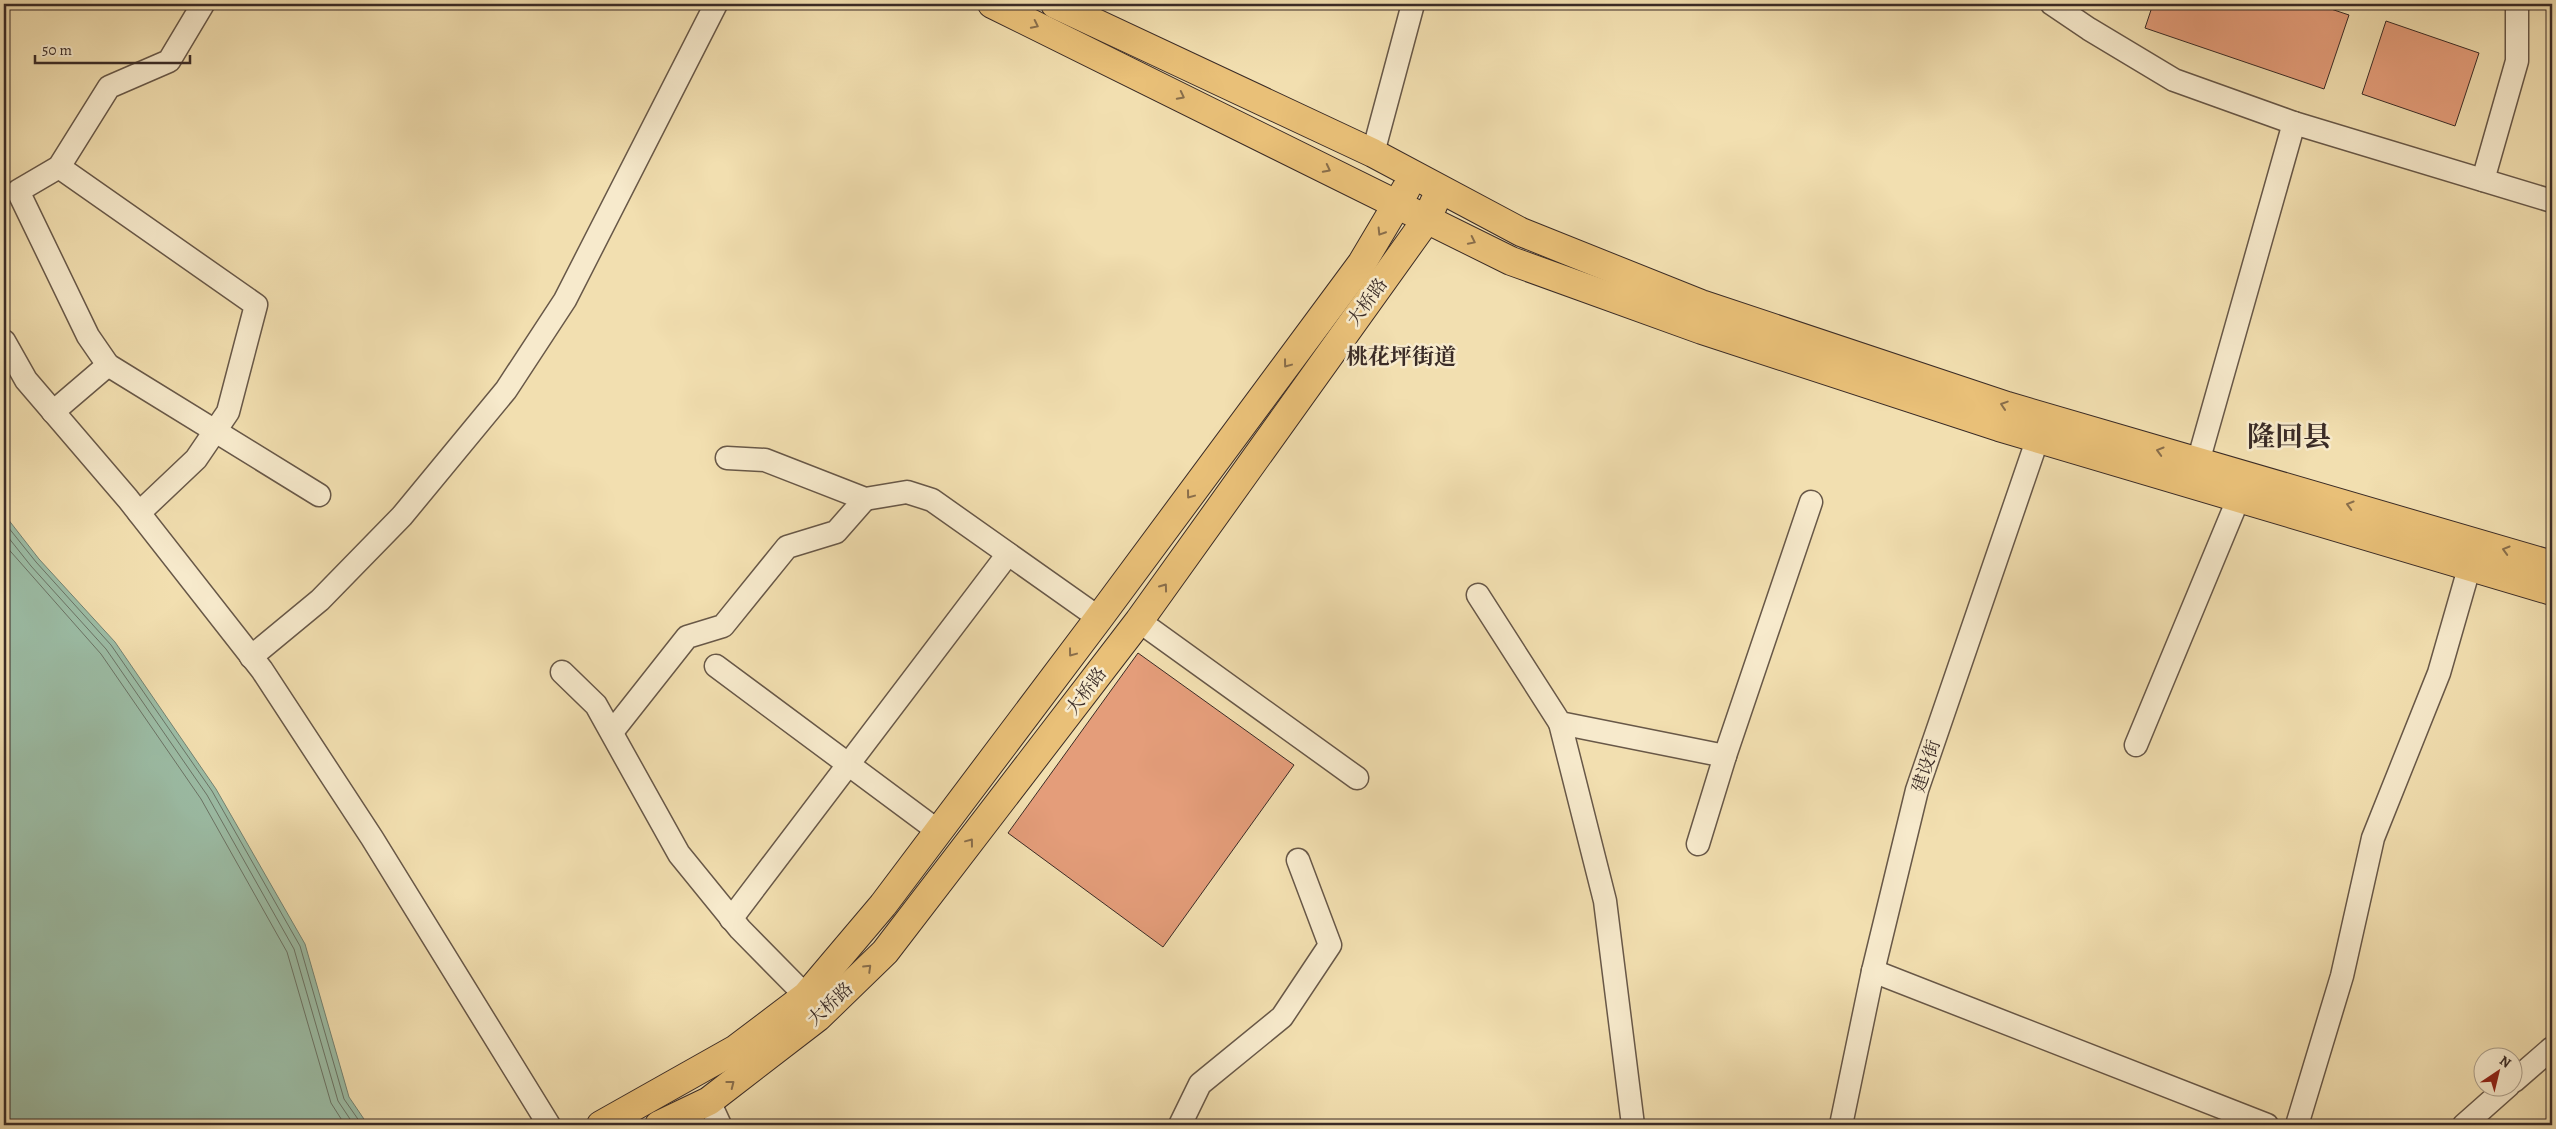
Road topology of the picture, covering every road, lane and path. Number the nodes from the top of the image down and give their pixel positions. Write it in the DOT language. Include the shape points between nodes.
graph roads {
  1 [pos="203,4"];
  2 [pos="716,4"];
  3 [pos="992,4"];
  4 [pos="1055,4"];
  5 [pos="1413,4"];
  6 [pos="2052,4"];
  7 [pos="2517,4"];
  8 [pos="2294,123"];
  9 [pos="1372,153"];
  10 [pos="59,167"];
  11 [pos="1414,174"];
  12 [pos="2483,180"];
  13 [pos="1441,188"];
  14 [pos="2552,201"];
  15 [pos="1398,205"];
  16 [pos="1427,219"];
  17 [pos="4,342"];
  18 [pos="108,365"];
  19 [pos="53,412"];
  20 [pos="2042,428"];
  21 [pos="215,432"];
  22 [pos="727,458"];
  23 [pos="2198,462"];
  24 [pos="319,495"];
  25 [pos="2238,497"];
  26 [pos="865,498"];
  27 [pos="1811,502"];
  28 [pos="139,513"];
  29 [pos="1008,554"];
  30 [pos="2473,554"];
  31 [pos="2552,565"];
  32 [pos="2552,591"];
  33 [pos="1478,595"];
  34 [pos="1099,618"];
  35 [pos="1139,621"];
  36 [pos="251,656"];
  37 [pos="716,666"];
  38 [pos="562,672"];
  39 [pos="1560,723"];
  40 [pos="612,732"];
  41 [pos="2136,744"];
  42 [pos="1725,756"];
  43 [pos="848,764"];
  44 [pos="1357,778"];
  45 [pos="938,831"];
  46 [pos="1698,844"];
  47 [pos="1298,860"];
  48 [pos="732,919"];
  49 [pos="1874,971"];
  50 [pos="806,996"];
  51 [pos="2552,1048"];
  52 [pos="2524,1073"];
  53 [pos="2497,1096"];
  54 [pos="714,1113"];
  55 [pos="549,1125"];
  56 [pos="601,1125"];
  57 [pos="658,1125"];
  58 [pos="1180,1125"];
  59 [pos="1633,1125"];
  60 [pos="1841,1125"];
  61 [pos="2267,1125"];
  62 [pos="2297,1125"];
  63 [pos="2464,1125"];
  1 -- 10 [label="street" via="169,62 109,87"];
  2 -- 36 [label="street" via="565,300 506,390 402,516 320,600"];
  3 -- 15 [label="main road, one-way"];
  4 -- 9 [label="main road"];
  5 -- 9 [label="street"];
  6 -- 8 [label="street" via="2174,80"];
  7 -- 12 [label="street" via="2517,61"];
  8 -- 12 [label="street"];
  8 -- 23 [label="street"];
  9 -- 11 [label="main road"];
  10 -- 18 [label="street" via="18,191 88,336"];
  10 -- 21 [label="street" via="256,305 228,412"];
  11 -- 13 [label="main road"];
  11 -- 15 [label="main road"];
  12 -- 14 [label="street"];
  13 -- 16 [label="main road, 大桥路"];
  20 -- 13 [label="main road, one-way" via="1700,304 1521,232"];
  15 -- 16 [label="main road"];
  15 -- 34 [label="main road, one-way" via="1362,263"];
  16 -- 20 [label="main road, one-way" via="1511,261 1702,330"];
  35 -- 16 [label="main road, 大桥路, one-way"];
  17 -- 19 [label="street" via="26,380"];
  18 -- 19 [label="street"];
  18 -- 21 [label="street"];
  19 -- 28 [label="street"];
  23 -- 20 [label="main road, one-way"];
  20 -- 25 [label="main road"];
  20 -- 49 [label="street, 建设街" via="1917,790"];
  21 -- 24 [label="street"];
  21 -- 28 [label="street" via="196,459"];
  22 -- 26 [label="street" via="764,460"];
  30 -- 23 [label="main road, one-way"];
  25 -- 30 [label="main road"];
  25 -- 41 [label="street"];
  26 -- 29 [label="street" via="906,492 932,500"];
  26 -- 40 [label="street" via="836,532 787,547 723,626 687,637"];
  27 -- 42 [label="street"];
  28 -- 36 [label="street"];
  29 -- 34 [label="street"];
  29 -- 43 [label="street"];
  31 -- 30 [label="main road, one-way"];
  30 -- 32 [label="main road"];
  30 -- 62 [label="street" via="2439,673 2373,838 2342,976"];
  33 -- 39 [label="street"];
  34 -- 45 [label="main road, one-way"];
  35 -- 44 [label="street"];
  54 -- 35 [label="main road, 大桥路, one-way" via="885,952"];
  36 -- 55 [label="street" via="372,838"];
  37 -- 43 [label="street"];
  38 -- 40 [label="street" via="596,705"];
  39 -- 42 [label="street"];
  39 -- 59 [label="street" via="1605,902"];
  40 -- 48 [label="street" via="679,854"];
  42 -- 46 [label="street"];
  43 -- 45 [label="street"];
  43 -- 48 [label="street"];
  45 -- 50 [label="main road" via="883,905"];
  47 -- 58 [label="street" via="1330,945 1282,1017 1200,1084"];
  48 -- 50 [label="street"];
  49 -- 60 [label="street, 建设街"];
  49 -- 61 [label="street"];
  50 -- 56 [label="main road" via="736,1049"];
  51 -- 52 [label="street"];
  53 -- 63 [label="street"];
  54 -- 57 [label="main road, 大桥路"];
}
